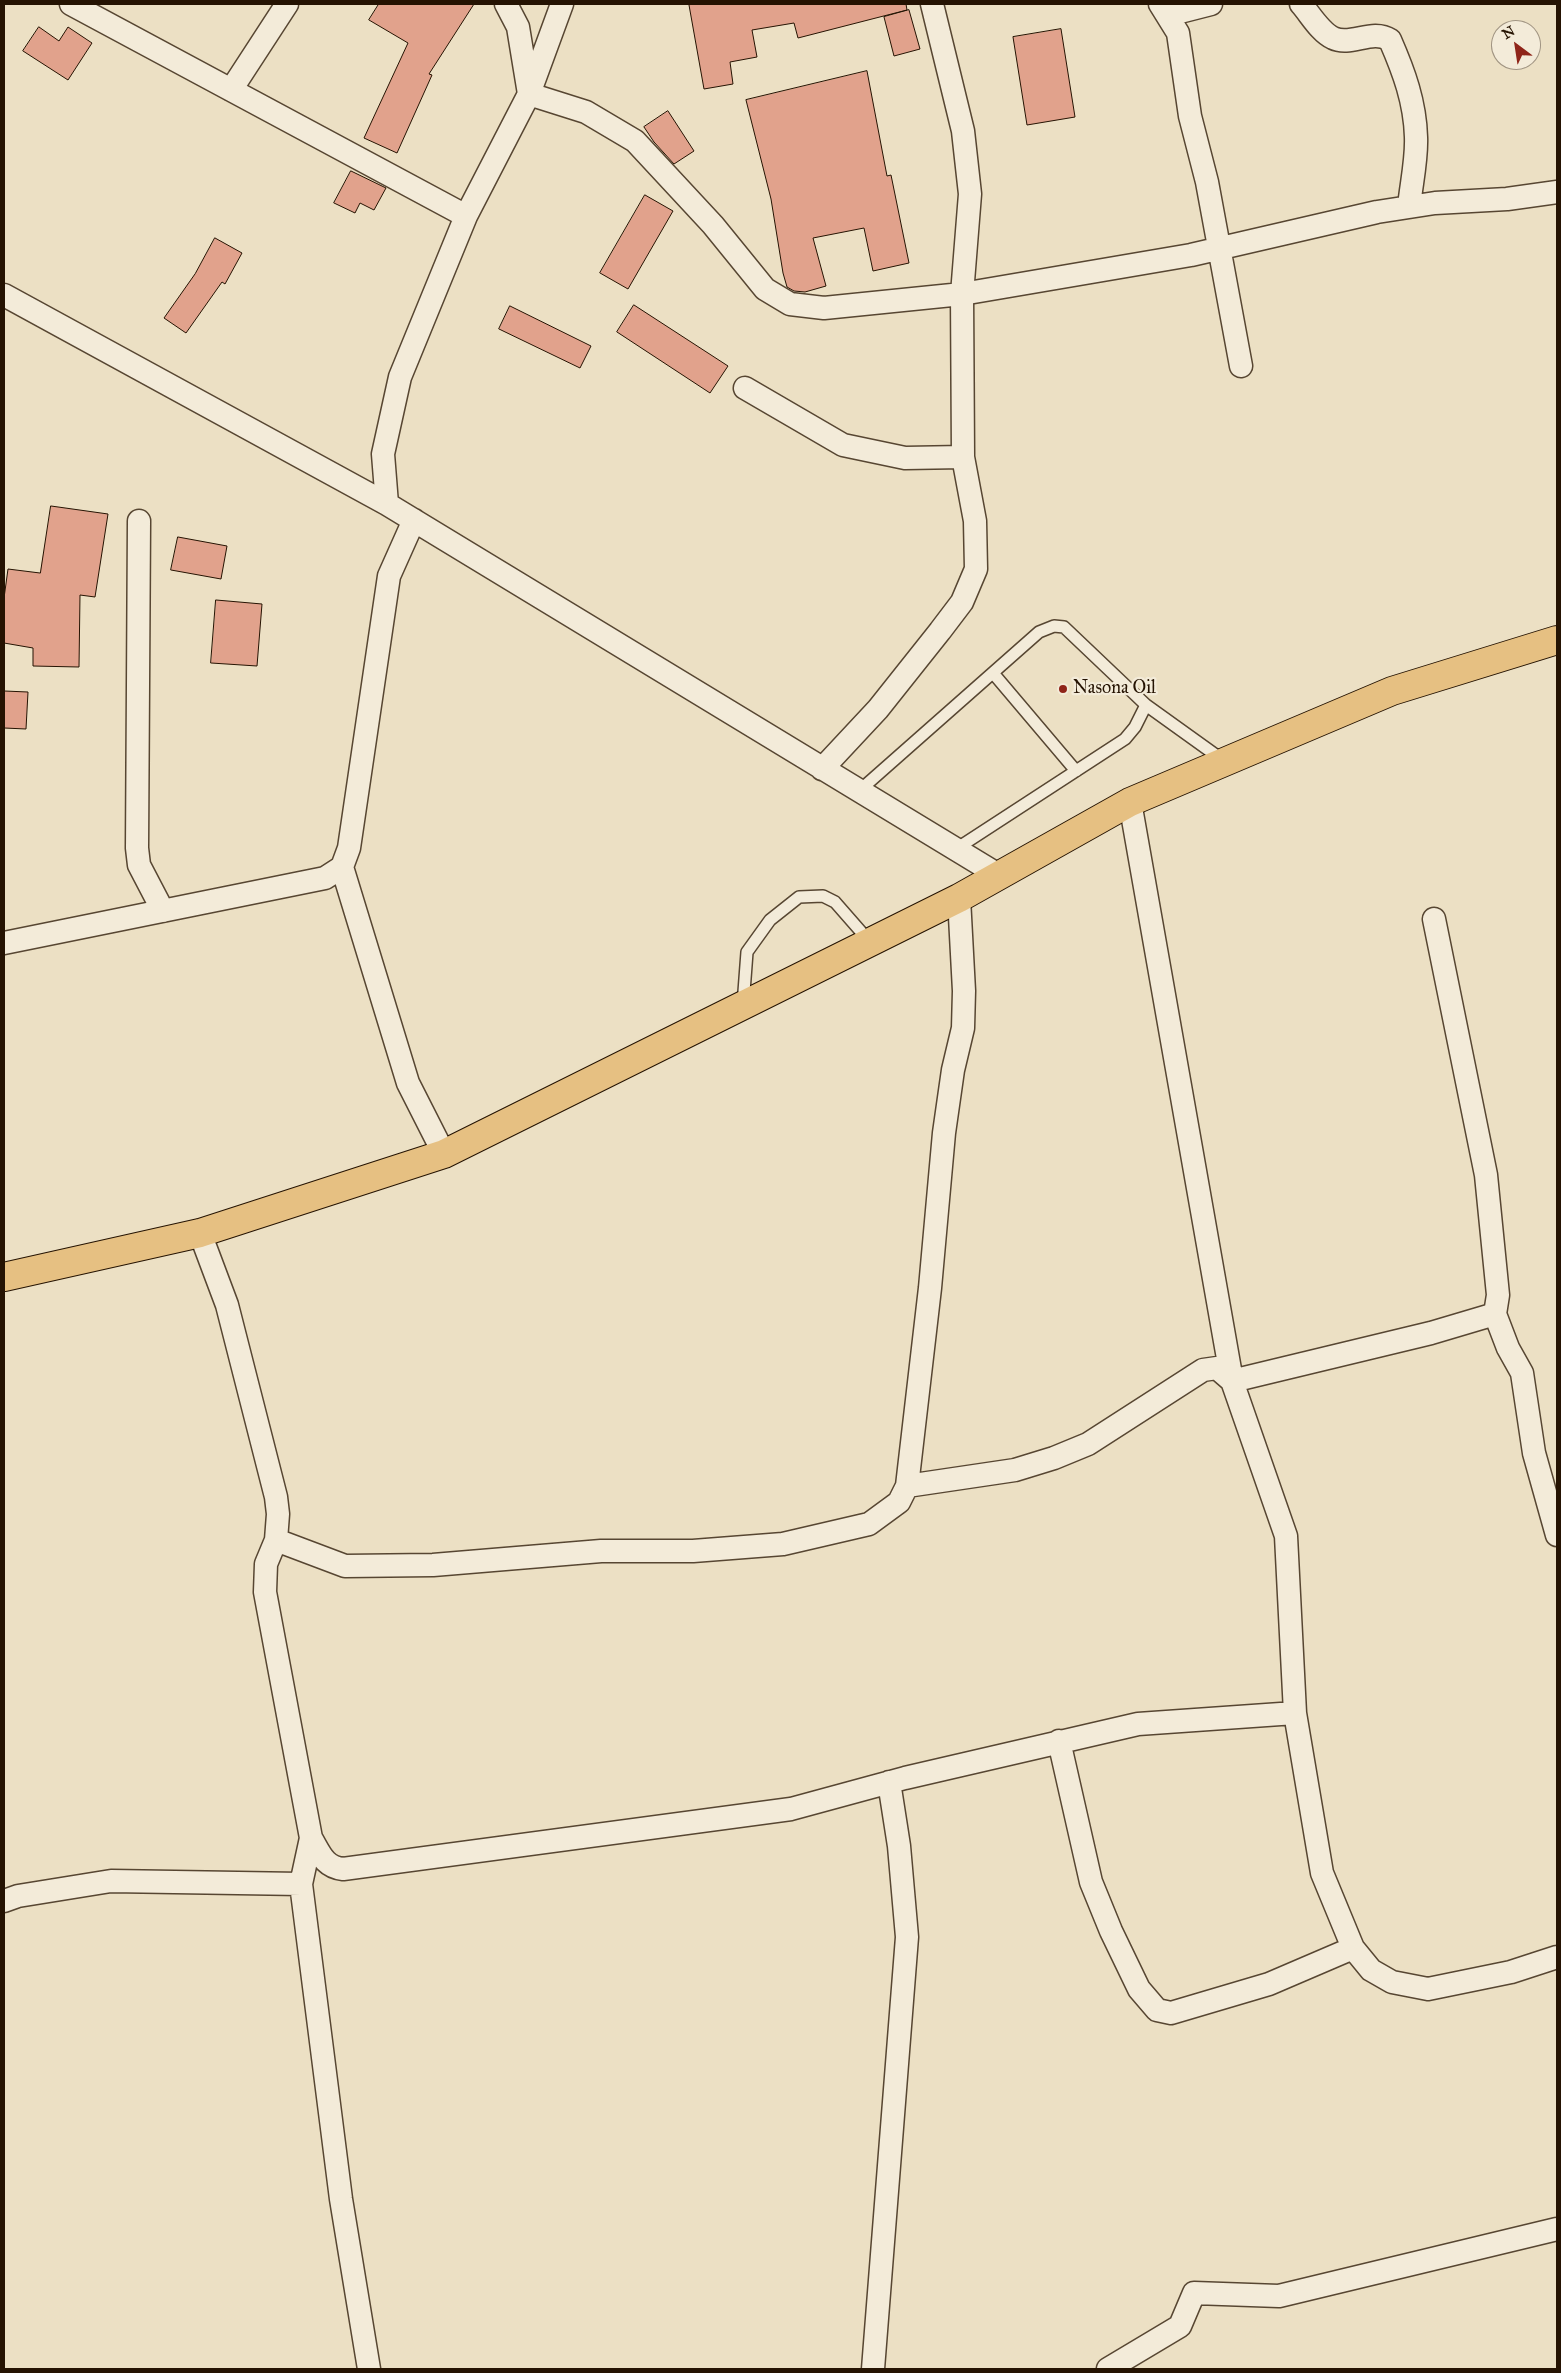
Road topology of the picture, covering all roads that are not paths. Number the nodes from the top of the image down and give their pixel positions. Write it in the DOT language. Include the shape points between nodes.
graph roads {
  1 [pos="71,4"];
  2 [pos="288,4"];
  3 [pos="506,4"];
  4 [pos="562,4"];
  5 [pos="932,4"];
  6 [pos="1211,4"];
  7 [pos="1301,4"];
  8 [pos="1164,9"];
  9 [pos="231,90"];
  10 [pos="529,94"];
  11 [pos="1557,192"];
  12 [pos="1408,207"];
  13 [pos="466,216"];
  14 [pos="1219,248"];
  15 [pos="962,294"];
  16 [pos="4,295"];
  17 [pos="1241,366"];
  18 [pos="745,388"];
  19 [pos="963,457"];
  20 [pos="387,504"];
  21 [pos="414,520"];
  22 [pos="139,521"];
  23 [pos="1557,640"];
  24 [pos="993,673"];
  25 [pos="1146,705"];
  26 [pos="1225,762"];
  27 [pos="822,768"];
  28 [pos="1076,771"];
  29 [pos="859,791"];
  30 [pos="1130,802"];
  31 [pos="956,849"];
  32 [pos="342,867"];
  33 [pos="1000,876"];
  34 [pos="959,898"];
  35 [pos="163,911"];
  36 [pos="1434,919"];
  37 [pos="4,943"];
  38 [pos="870,943"];
  39 [pos="743,1006"];
  40 [pos="444,1154"];
  41 [pos="200,1233"];
  42 [pos="4,1277"];
  43 [pos="1495,1314"];
  44 [pos="1232,1381"];
  45 [pos="907,1486"];
  46 [pos="1557,1535"];
  47 [pos="276,1540"];
  48 [pos="1295,1713"];
  49 [pos="1058,1741"];
  50 [pos="889,1782"];
  51 [pos="311,1838"];
  52 [pos="301,1884"];
  53 [pos="4,1901"];
  54 [pos="1353,1948"];
  55 [pos="1557,1957"];
  56 [pos="1557,2230"];
  57 [pos="368,2369"];
  58 [pos="874,2369"];
  59 [pos="1108,2369"];
  1 -- 9 [label="street"];
  2 -- 9 [label="street"];
  3 -- 10 [label="street" via="518,27"];
  4 -- 10 [label="street"];
  5 -- 15 [label="street" via="963,131 970,194"];
  6 -- 8 [label="street"];
  7 -- 12 [label="street" via="1333,38 1341,40 1379,34 1390,40 1408,82 1414,111 1416,139"];
  8 -- 14 [label="street" via="1178,33 1190,116"];
  9 -- 13 [label="street"];
  10 -- 13 [label="street"];
  10 -- 15 [label="street" via="586,112 634,141 713,225 765,289 790,304 824,308"];
  11 -- 12 [label="street"];
  12 -- 14 [label="street"];
  13 -- 20 [label="street" via="400,378 384,454"];
  14 -- 15 [label="street"];
  14 -- 17 [label="street"];
  15 -- 19 [label="street"];
  16 -- 20 [label="street"];
  18 -- 19 [label="street" via="843,445 905,458"];
  19 -- 27 [label="street" via="975,521 976,568 962,602 878,709"];
  20 -- 21 [label="street"];
  21 -- 27 [label="street"];
  21 -- 32 [label="street" via="389,576 349,848"];
  22 -- 35 [label="street" via="137,848 139,865"];
  23 -- 26 [label="main road" via="1392,691"];
  24 -- 25 [label="lane" via="1039,632 1054,626 1064,627"];
  24 -- 28 [label="lane"];
  24 -- 29 [label="lane"];
  25 -- 26 [label="lane"];
  25 -- 28 [label="lane" via="1125,739"];
  26 -- 30 [label="main road"];
  27 -- 29 [label="street"];
  28 -- 31 [label="lane"];
  29 -- 31 [label="street"];
  30 -- 33 [label="main road"];
  30 -- 44 [label="street"];
  31 -- 33 [label="street"];
  32 -- 35 [label="street" via="325,878"];
  32 -- 40 [label="street" via="408,1083"];
  33 -- 34 [label="main road"];
  34 -- 38 [label="main road"];
  34 -- 45 [label="street" via="963,1028 944,1133"];
  35 -- 37 [label="street"];
  36 -- 43 [label="street" via="1486,1175 1498,1295"];
  38 -- 39 [label="main road"];
  38 -- 39 [label="lane" via="835,902 823,896 798,897 770,920 747,952"];
  39 -- 40 [label="main road"];
  40 -- 41 [label="main road"];
  41 -- 42 [label="main road"];
  41 -- 47 [label="street" via="227,1305 274,1487 278,1514"];
  43 -- 44 [label="street" via="1431,1333"];
  43 -- 46 [label="street" via="1522,1373 1534,1453"];
  44 -- 45 [label="street" via="1217,1368 1203,1370 1088,1444 1054,1458 1015,1470"];
  44 -- 48 [label="street" via="1286,1536"];
  45 -- 47 [label="street" via="899,1502 868,1524 784,1544 693,1550 601,1551 433,1565 345,1566"];
  47 -- 51 [label="street" via="266,1564 265,1592"];
  48 -- 49 [label="street" via="1138,1724"];
  48 -- 54 [label="street" via="1322,1873"];
  49 -- 50 [label="street"];
  49 -- 54 [label="street" via="1090,1882 1139,1989 1157,2010 1171,2013 1269,1984"];
  50 -- 51 [label="street" via="791,1809 343,1870 324,1861"];
  50 -- 58 [label="street" via="900,1846 906,1937"];
  51 -- 52 [label="street"];
  52 -- 53 [label="street" via="111,1881"];
  52 -- 57 [label="street" via="341,2199"];
  54 -- 55 [label="street" via="1371,1970 1392,1982 1428,1989 1512,1972"];
  56 -- 59 [label="street" via="1279,2296 1194,2293 1180,2326"];
}
